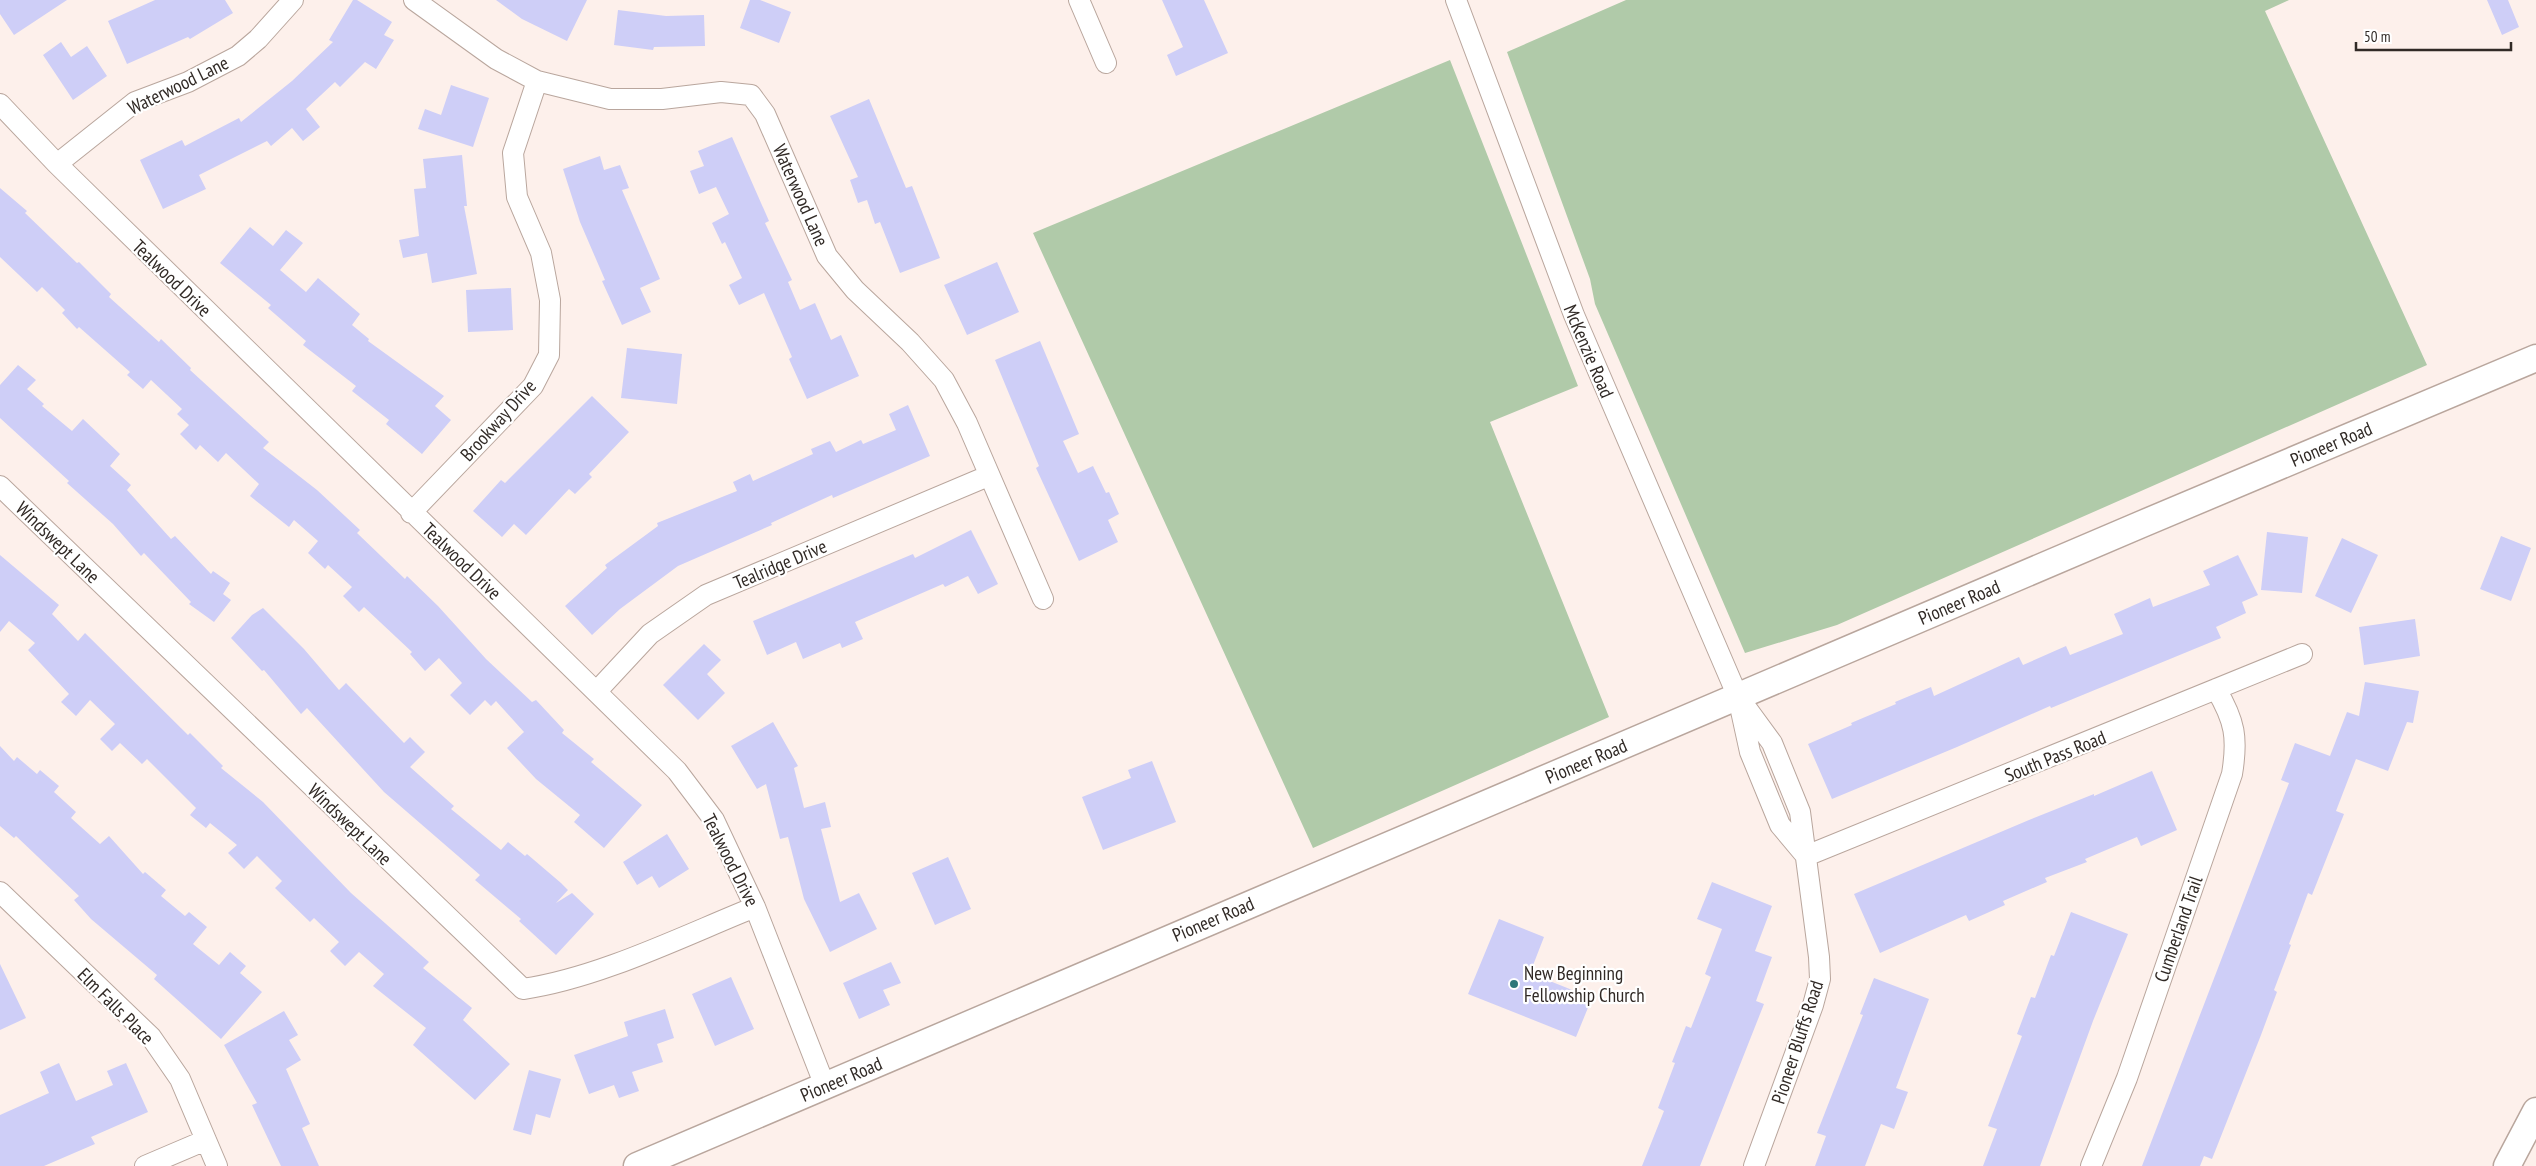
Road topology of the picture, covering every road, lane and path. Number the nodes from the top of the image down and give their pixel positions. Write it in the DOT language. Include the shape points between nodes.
graph roads {
  1 [pos="293,0"];
  2 [pos="414,0"];
  3 [pos="1079,0"];
  4 [pos="1456,0"];
  5 [pos="1106,62"];
  6 [pos="537,81"];
  7 [pos="0,104"];
  8 [pos="57,164"];
  9 [pos="2536,358"];
  10 [pos="988,476"];
  11 [pos="0,486"];
  12 [pos="411,513"];
  13 [pos="1043,599"];
  14 [pos="2302,654"];
  15 [pos="2216,689"];
  16 [pos="597,691"];
  17 [pos="1738,697"];
  18 [pos="1806,856"];
  19 [pos="0,892"];
  20 [pos="755,907"];
  21 [pos="824,1086"];
  22 [pos="2536,1111"];
  23 [pos="206,1140"];
  24 [pos="145,1166"];
  25 [pos="217,1166"];
  26 [pos="637,1166"];
  27 [pos="1754,1166"];
  28 [pos="2091,1166"];
  29 [pos="2507,1166"];
  1 -- 8 [label="street, Waterwood Lane" via="238,56 188,82 135,102"];
  2 -- 6 [label="street, Waterwood Lane" via="496,59"];
  3 -- 5 [label="street"];
  4 -- 17 [label="street, McKenzie Road" via="1574,315"];
  6 -- 10 [label="street, Waterwood Lane" via="610,99 662,99 721,92 751,95 765,114 827,256 855,290 910,342 944,380 967,423"];
  6 -- 12 [label="street, Brookway Drive" via="513,153 517,197 541,253 550,300 549,356 533,386"];
  7 -- 8 [label="street, Tealwood Drive"];
  8 -- 12 [label="street, Tealwood Drive"];
  9 -- 17 [label="main road, Pioneer Road"];
  10 -- 13 [label="street, Waterwood Lane"];
  10 -- 16 [label="street, Tealridge Drive" via="706,595 650,634"];
  11 -- 20 [label="street, Windswept Lane" via="522,989 553,985"];
  12 -- 16 [label="street, Tealwood Drive"];
  14 -- 15 [label="street, South Pass Road"];
  15 -- 18 [label="street, South Pass Road"];
  15 -- 28 [label="street, Cumberland Trail" via="2235,728 2232,774 2126,1078"];
  16 -- 20 [label="street, Tealwood Drive" via="677,771 714,820"];
  17 -- 18 [label="street, Pioneer Bluffs Road" via="1772,743 1800,812"];
  17 -- 21 [label="main road, Pioneer Road"];
  18 -- 27 [label="street, Pioneer Bluffs Road" via="1820,979"];
  19 -- 23 [label="street, Elm Falls Place" via="151,1037 180,1079"];
  20 -- 21 [label="street, Tealwood Drive"];
  21 -- 26 [label="main road, Pioneer Road"];
  22 -- 29 [label="main road"];
  23 -- 24 [label="street"];
  23 -- 25 [label="street, Elm Falls Place"];
}
